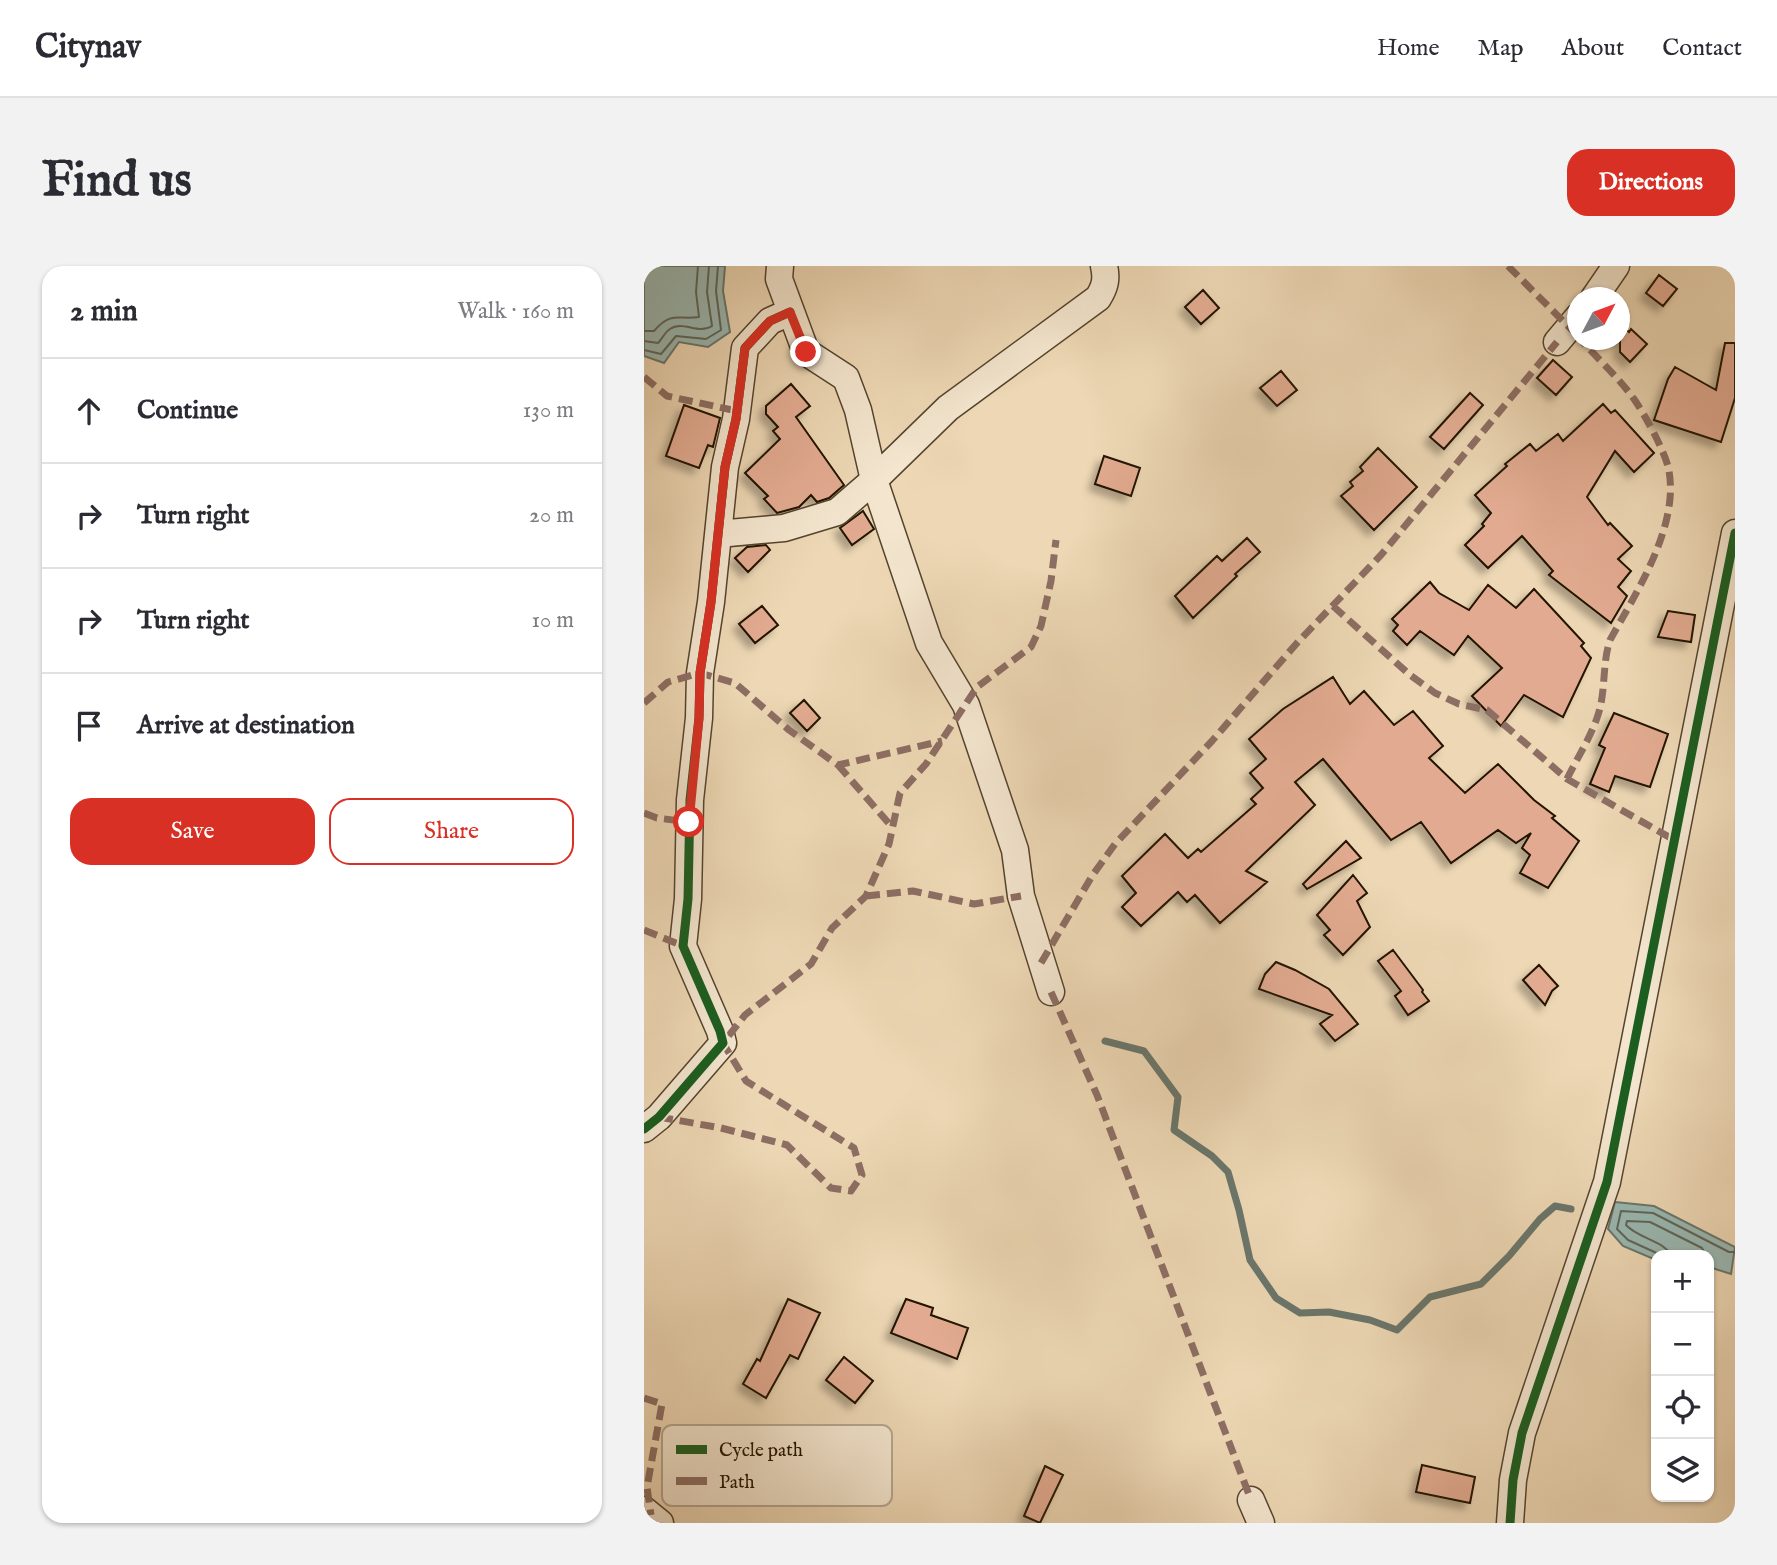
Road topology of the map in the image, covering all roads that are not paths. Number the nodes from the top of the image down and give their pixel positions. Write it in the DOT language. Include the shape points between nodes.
graph roads {
  1 [pos="780,266"];
  2 [pos="1104,266"];
  3 [pos="1616,266"];
  4 [pos="1602,287"];
  5 [pos="790,312"];
  6 [pos="1567,330"];
  7 [pos="1557,342"];
  8 [pos="874,480"];
  9 [pos="1735,533"];
  10 [pos="718,534"];
  11 [pos="1051,992"];
  12 [pos="644,1129"];
  13 [pos="644,1510"];
  14 [pos="660,1523"];
  15 [pos="1510,1523"];
  1 -- 5 [label="street" via="779,279"];
  2 -- 8 [label="street" via="1107,276 1098,298 948,408"];
  3 -- 4 [label="street"];
  5 -- 8 [label="street" via="806,352 846,378"];
  5 -- 10 [label="street" via="770,321 745,348"];
  6 -- 7 [label="street"];
  8 -- 10 [label="street" via="837,512 784,528"];
  8 -- 11 [label="street" via="929,643 966,705 1015,850 1021,895"];
  9 -- 15 [label="street" via="1607,1182 1522,1433"];
  10 -- 12 [label="street" via="700,673 683,946 723,1043"];
  13 -- 14 [label="street"];
}
